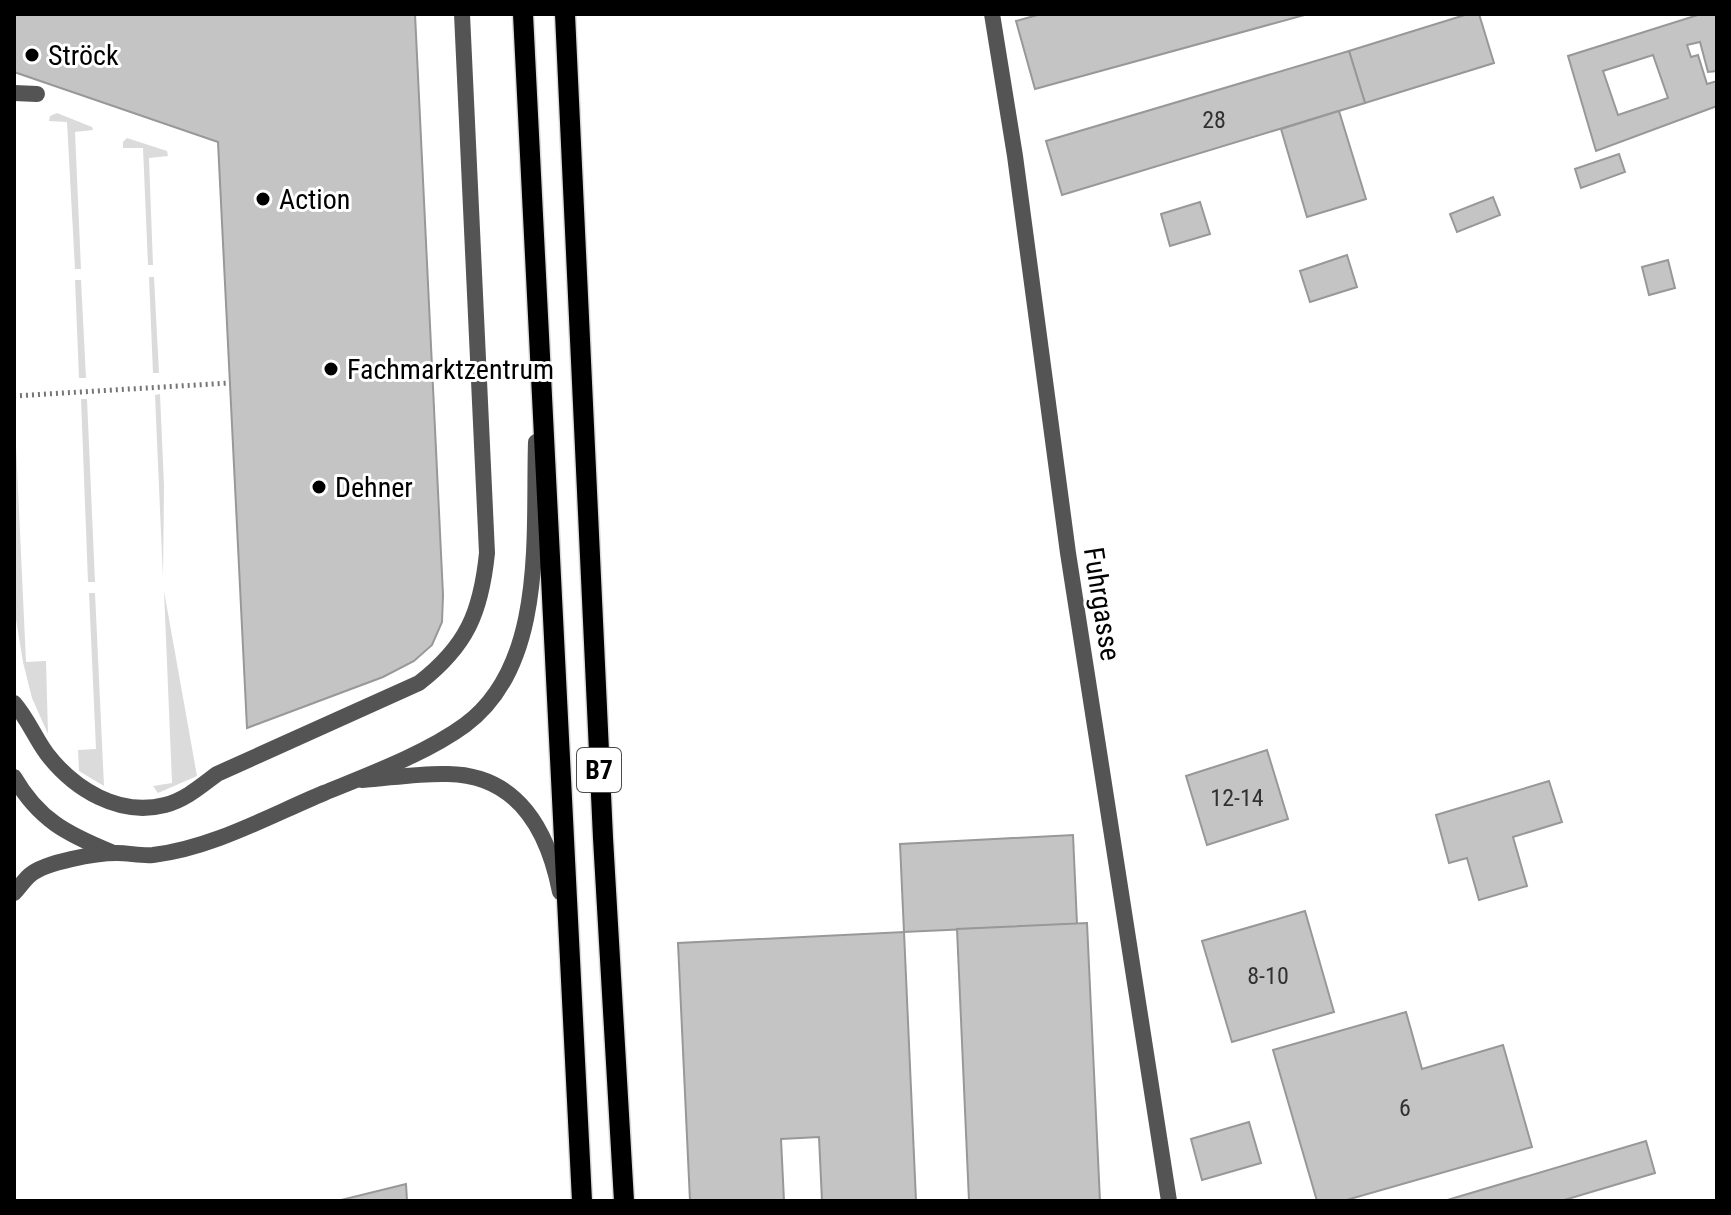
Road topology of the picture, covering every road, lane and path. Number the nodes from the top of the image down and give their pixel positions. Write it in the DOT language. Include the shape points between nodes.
graph roads {
  1 [pos="462,14"];
  2 [pos="523,14"];
  3 [pos="565,14"];
  4 [pos="992,14"];
  5 [pos="14,93"];
  6 [pos="37,94"];
  7 [pos="540,332"];
  8 [pos="229,383"];
  9 [pos="14,396"];
  10 [pos="14,703"];
  11 [pos="14,777"];
  12 [pos="352,781"];
  13 [pos="113,853"];
  14 [pos="14,893"];
  15 [pos="571,948"];
  16 [pos="582,1201"];
  17 [pos="624,1201"];
  18 [pos="1169,1201"];
  1 -- 10 [label="street" via="487,553 483,593 454,650 419,683 217,774 165,805 138,808 91,794 45,752"];
  2 -- 7 [label="main road, B7"];
  3 -- 17 [label="main road, B7"];
  4 -- 18 [label="street, Fuhrgasse" via="1068,553"];
  5 -- 6 [label="street"];
  7 -- 12 [label="street" via="531,602 518,653 489,701 465,725"];
  7 -- 15 [label="main road, B7"];
  8 -- 9 [label="path"];
  11 -- 13 [label="street" via="24,794 68,834"];
  12 -- 13 [label="street" via="197,846 151,856"];
  12 -- 15 [label="street" via="448,774 472,777 515,798 544,835"];
  13 -- 14 [label="street" via="32,873"];
  15 -- 16 [label="main road, B7"];
}
